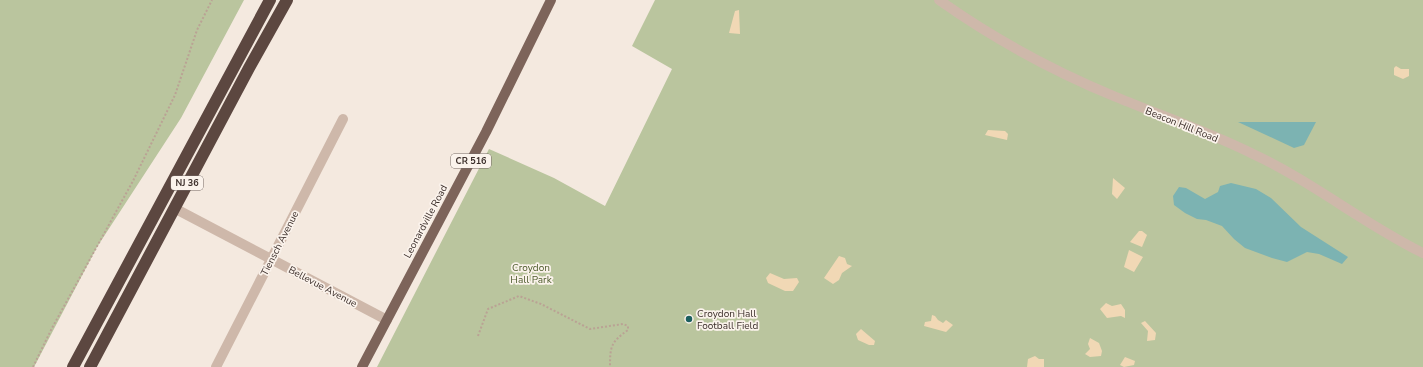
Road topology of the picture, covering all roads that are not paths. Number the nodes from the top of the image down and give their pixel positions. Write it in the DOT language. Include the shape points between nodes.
graph roads {
  1 [pos="270,0"];
  2 [pos="287,0"];
  3 [pos="551,0"];
  4 [pos="939,0"];
  5 [pos="343,119"];
  6 [pos="174,208"];
  7 [pos="1423,253"];
  8 [pos="271,259"];
  9 [pos="387,320"];
  10 [pos="73,367"];
  11 [pos="90,367"];
  12 [pos="216,367"];
  13 [pos="362,367"];
  1 -- 10 [label="highway, NJ 36"];
  2 -- 6 [label="highway, NJ 36"];
  3 -- 9 [label="main road, Leonardville Road / CR 516" via="486,132"];
  4 -- 7 [label="street, Beacon Hill Road" via="1017,51 1116,97 1211,134 1254,154"];
  5 -- 8 [label="street, Tiensch Avenue"];
  6 -- 8 [label="street, Bellevue Avenue"];
  6 -- 11 [label="highway, NJ 36"];
  8 -- 9 [label="street, Bellevue Avenue"];
  8 -- 12 [label="street, Tiensch Avenue"];
  9 -- 13 [label="main road, Leonardville Road / CR 516"];
}
